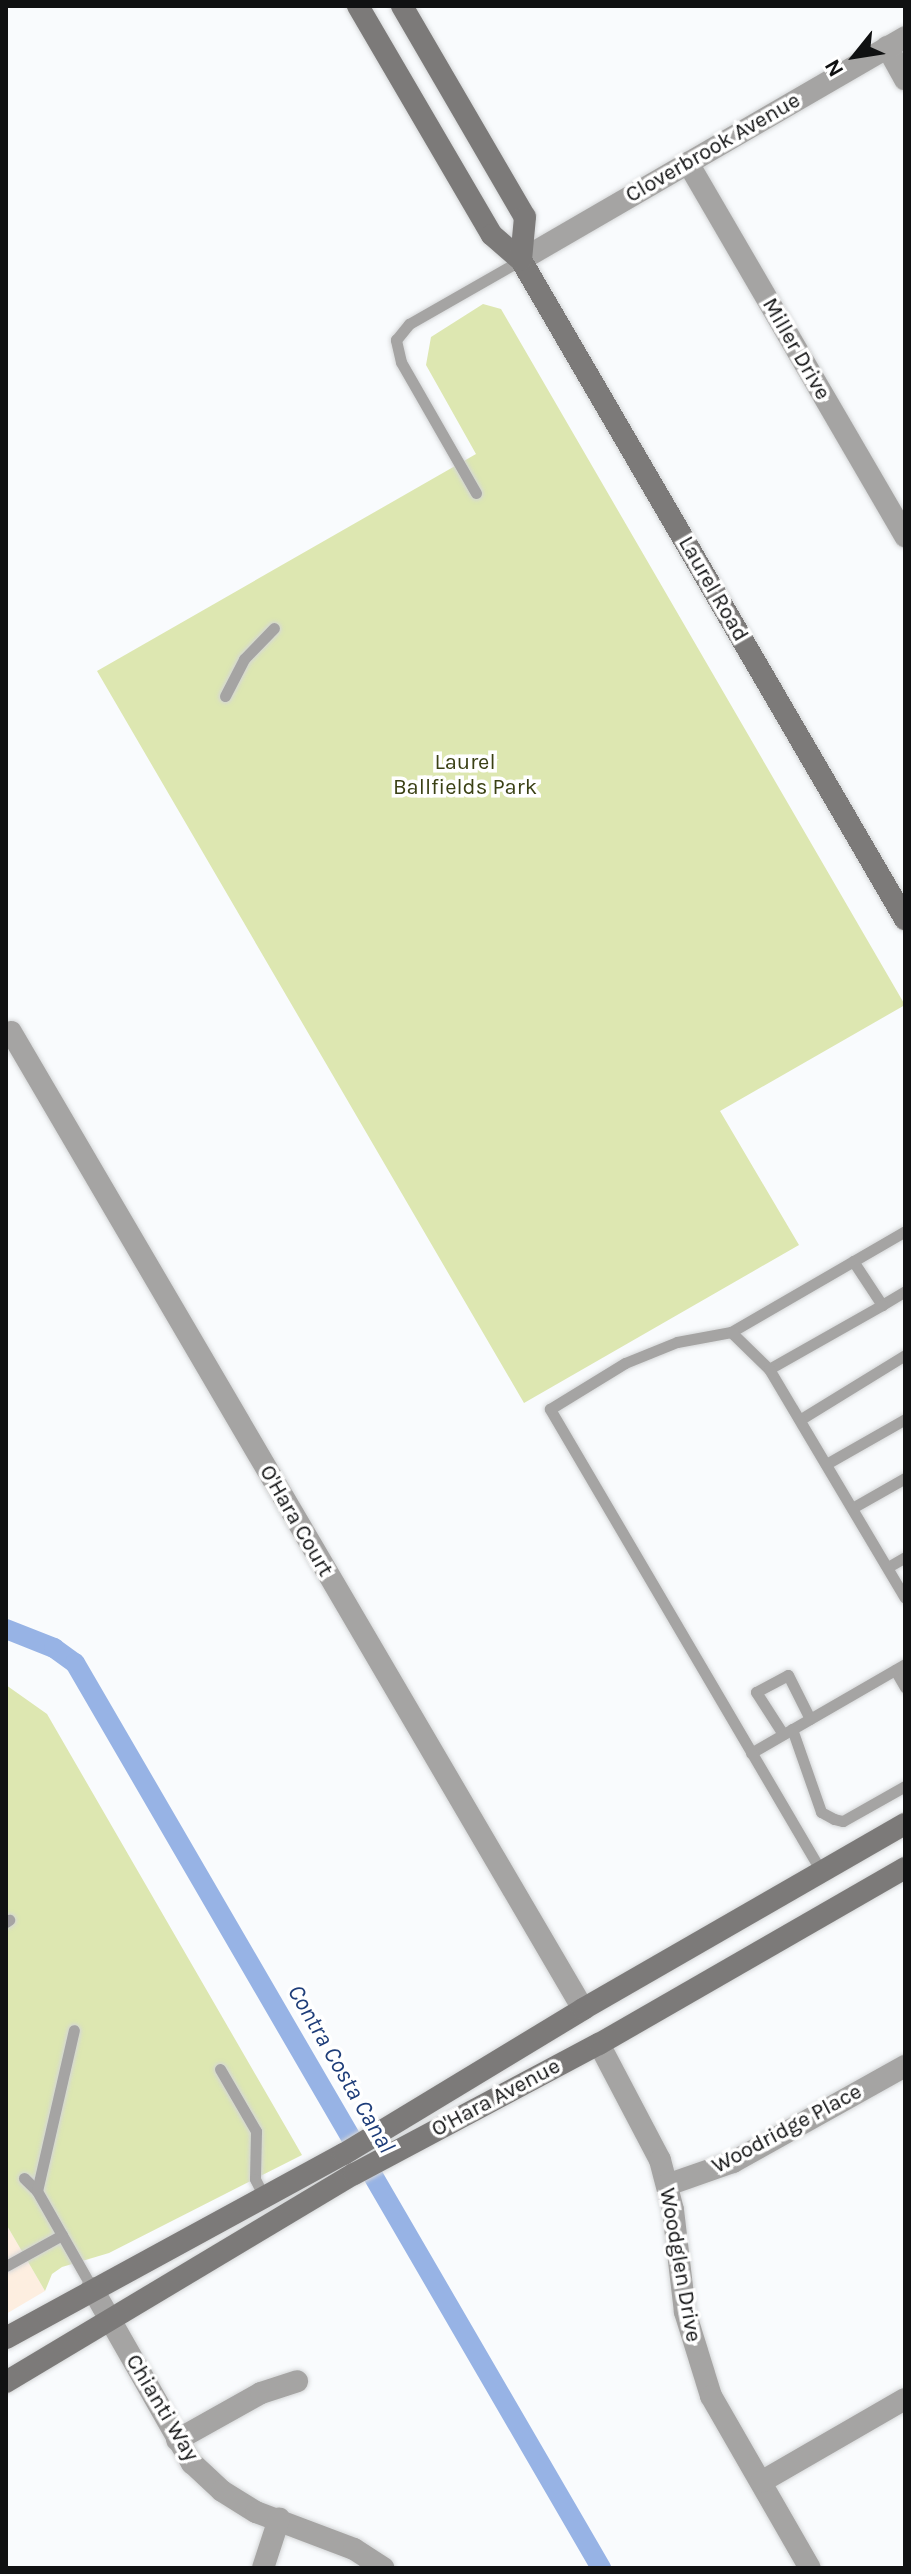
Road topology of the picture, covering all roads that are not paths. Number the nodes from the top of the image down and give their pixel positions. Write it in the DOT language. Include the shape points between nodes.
graph roads {
  1 [pos="358,6"];
  2 [pos="402,6"];
  3 [pos="896,42"];
  4 [pos="905,79"];
  5 [pos="688,163"];
  6 [pos="521,260"];
  7 [pos="476,493"];
  8 [pos="905,536"];
  9 [pos="274,628"];
  10 [pos="225,696"];
  11 [pos="905,919"];
  12 [pos="11,1032"];
  13 [pos="905,1231"];
  14 [pos="853,1261"];
  15 [pos="905,1291"];
  16 [pos="882,1305"];
  17 [pos="731,1332"];
  18 [pos="905,1355"];
  19 [pos="769,1369"];
  20 [pos="801,1419"];
  21 [pos="905,1419"];
  22 [pos="828,1463"];
  23 [pos="905,1478"];
  24 [pos="854,1507"];
  25 [pos="905,1557"];
  26 [pos="888,1567"];
  27 [pos="905,1598"];
  28 [pos="900,1667"];
  29 [pos="905,1687"];
  30 [pos="810,1719"];
  31 [pos="788,1732"];
  32 [pos="751,1753"];
  33 [pos="905,1786"];
  34 [pos="905,1824"];
  35 [pos="905,1868"];
  36 [pos="821,1871"];
  37 [pos="583,2009"];
  38 [pos="74,2030"];
  39 [pos="599,2044"];
  40 [pos="905,2066"];
  41 [pos="220,2069"];
  42 [pos="349,2164"];
  43 [pos="24,2178"];
  44 [pos="667,2185"];
  45 [pos="37,2191"];
  46 [pos="264,2197"];
  47 [pos="62,2235"];
  48 [pos="6,2266"];
  49 [pos="92,2288"];
  50 [pos="111,2322"];
  51 [pos="6,2338"];
  52 [pos="297,2381"];
  53 [pos="6,2382"];
  54 [pos="905,2399"];
  55 [pos="177,2440"];
  56 [pos="761,2482"];
  57 [pos="279,2519"];
  58 [pos="263,2568"];
  59 [pos="383,2568"];
  60 [pos="810,2568"];
  1 -- 6 [label="main road, Laurel Road" via="492,235"];
  2 -- 6 [label="main road" via="525,217"];
  3 -- 4 [label="street"];
  3 -- 5 [label="street, Cloverbrook Avenue"];
  5 -- 6 [label="street, Cloverbrook Avenue"];
  5 -- 8 [label="street, Miller Drive"];
  6 -- 7 [label="lane" via="409,324 396,340 401,362"];
  6 -- 11 [label="main road, Laurel Road"];
  9 -- 10 [label="lane" via="244,659"];
  12 -- 37 [label="street, O'Hara Court"];
  13 -- 14 [label="lane"];
  14 -- 16 [label="lane"];
  14 -- 17 [label="lane"];
  15 -- 16 [label="lane"];
  16 -- 19 [label="lane"];
  17 -- 19 [label="lane"];
  17 -- 32 [label="lane" via="677,1342 625,1363 550,1409"];
  18 -- 20 [label="lane"];
  19 -- 20 [label="lane"];
  20 -- 22 [label="lane"];
  21 -- 22 [label="lane"];
  22 -- 24 [label="lane"];
  23 -- 24 [label="lane"];
  24 -- 26 [label="lane"];
  25 -- 26 [label="lane"];
  26 -- 27 [label="lane"];
  28 -- 29 [label="lane"];
  28 -- 30 [label="lane"];
  30 -- 31 [label="lane"];
  30 -- 31 [label="lane" via="788,1675 756,1692"];
  31 -- 32 [label="lane"];
  31 -- 33 [label="lane" via="821,1812 834,1819 843,1821"];
  32 -- 36 [label="lane"];
  34 -- 36 [label="main road, O'Hara Avenue"];
  35 -- 39 [label="main road, O'Hara Avenue"];
  36 -- 37 [label="main road, O'Hara Avenue"];
  37 -- 42 [label="main road, O'Hara Avenue" via="366,2141"];
  38 -- 45 [label="lane"];
  39 -- 42 [label="main road, O'Hara Avenue" via="377,2161"];
  39 -- 44 [label="street, Woodglen Drive" via="640,2115"];
  40 -- 44 [label="street, Woodridge Place" via="733,2162"];
  41 -- 46 [label="lane" via="256,2131 255,2179"];
  42 -- 46 [label="main road, O'Hara Avenue"];
  42 -- 50 [label="main road, O'Hara Avenue"];
  43 -- 45 [label="lane"];
  44 -- 56 [label="street, Woodglen Drive" via="697,2357 711,2396"];
  45 -- 47 [label="lane"];
  46 -- 49 [label="main road, O'Hara Avenue"];
  47 -- 48 [label="lane"];
  47 -- 49 [label="lane"];
  49 -- 50 [label="street, Chianti Way"];
  49 -- 51 [label="main road, O'Hara Avenue"];
  50 -- 53 [label="main road, O'Hara Avenue"];
  50 -- 55 [label="street, Chianti Way"];
  52 -- 55 [label="street" via="261,2393"];
  54 -- 56 [label="street"];
  55 -- 57 [label="street, Chianti Way" via="222,2491"];
  56 -- 60 [label="street, Woodglen Drive"];
  57 -- 58 [label="street"];
  57 -- 59 [label="street, Chianti Way" via="354,2549"];
}
